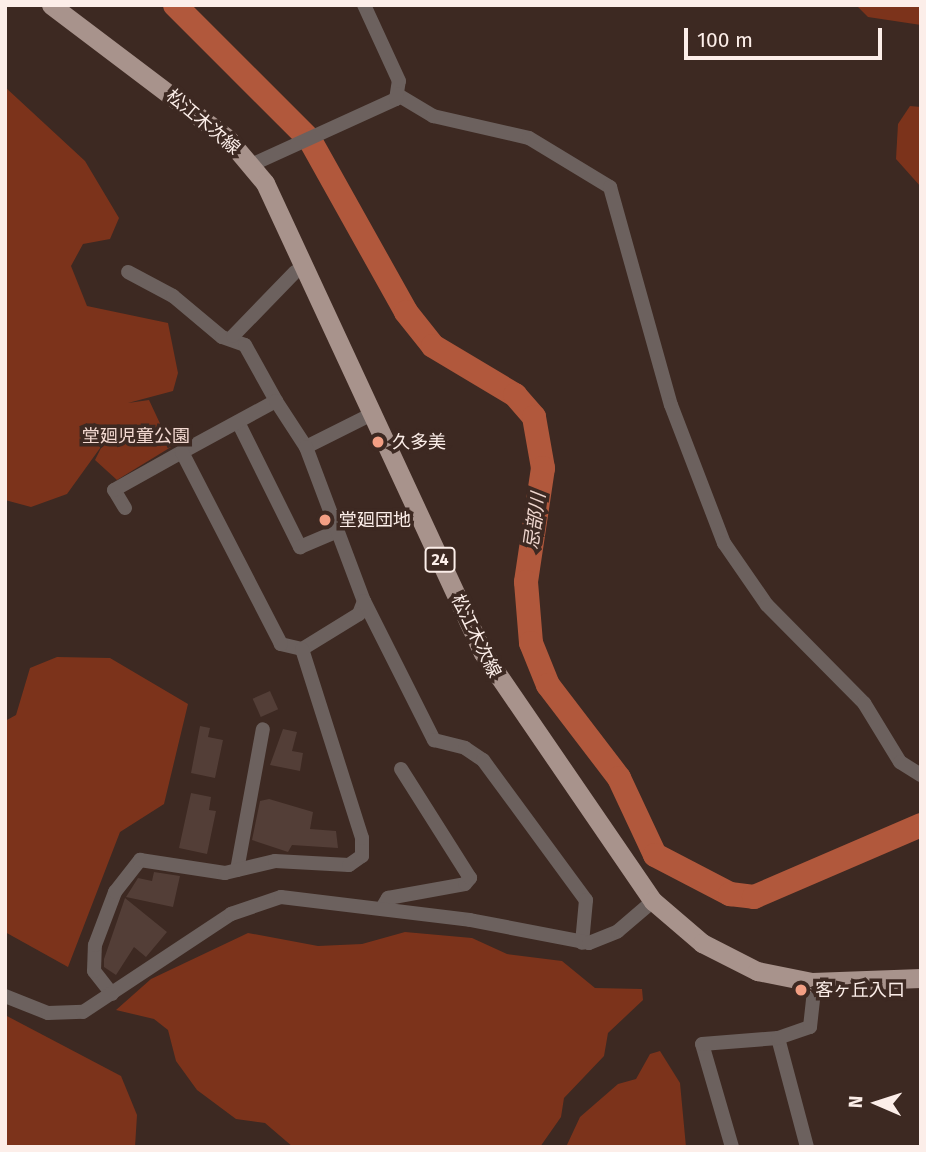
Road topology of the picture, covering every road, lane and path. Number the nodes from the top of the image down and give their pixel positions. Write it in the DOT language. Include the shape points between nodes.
graph roads {
  1 [pos="51,5"];
  2 [pos="364,5"];
  3 [pos="398,96"];
  4 [pos="251,165"];
  5 [pos="128,272"];
  6 [pos="295,272"];
  7 [pos="233,336"];
  8 [pos="276,401"];
  9 [pos="374,413"];
  10 [pos="238,422"];
  11 [pos="306,447"];
  12 [pos="182,452"];
  13 [pos="124,508"];
  14 [pos="336,532"];
  15 [pos="364,601"];
  16 [pos="302,649"];
  17 [pos="263,729"];
  18 [pos="401,769"];
  19 [pos="921,775"];
  20 [pos="237,870"];
  21 [pos="653,901"];
  22 [pos="382,908"];
  23 [pos="582,943"];
  24 [pos="921,978"];
  25 [pos="815,982"];
  26 [pos="112,994"];
  27 [pos="5,996"];
  28 [pos="778,1038"];
  29 [pos="732,1147"];
  30 [pos="807,1147"];
  1 -- 4 [label="main road, 松江木次線 / 24" via="208,122"];
  2 -- 3 [label="street" via="399,81"];
  3 -- 4 [label="street"];
  3 -- 19 [label="street" via="433,116 529,138 611,187 671,405 724,543 767,606 864,703 900,762"];
  4 -- 9 [label="main road, 松江木次線 / 24" via="284,216"];
  5 -- 7 [label="street" via="173,296 222,337"];
  6 -- 7 [label="street"];
  7 -- 8 [label="street" via="245,345"];
  8 -- 10 [label="street"];
  8 -- 11 [label="street"];
  9 -- 11 [label="street"];
  9 -- 21 [label="main road, 松江木次線 / 24" via="499,683"];
  10 -- 12 [label="street"];
  10 -- 14 [label="street" via="300,547"];
  11 -- 14 [label="street"];
  12 -- 13 [label="street" via="114,489"];
  12 -- 16 [label="street" via="273,634"];
  14 -- 15 [label="street"];
  15 -- 16 [label="street" via="354,619"];
  15 -- 23 [label="street" via="433,740 465,748 482,760 586,900"];
  16 -- 20 [label="street" via="362,838 362,856 349,865 275,861"];
  17 -- 20 [label="street"];
  18 -- 22 [label="street" via="470,878 466,884 388,898"];
  20 -- 26 [label="street" via="219,872 149,858 132,866 115,892 93,960"];
  21 -- 23 [label="street" via="618,931"];
  21 -- 25 [label="main road, 松江木次線 / 24" via="727,958"];
  22 -- 23 [label="street"];
  22 -- 26 [label="street" via="281,897 245,906"];
  24 -- 25 [label="main road, 松江木次線 / 24"];
  25 -- 28 [label="street" via="810,1027"];
  26 -- 27 [label="street" via="83,1012 48,1013"];
  28 -- 29 [label="street" via="702,1044"];
  28 -- 30 [label="street"];
}
